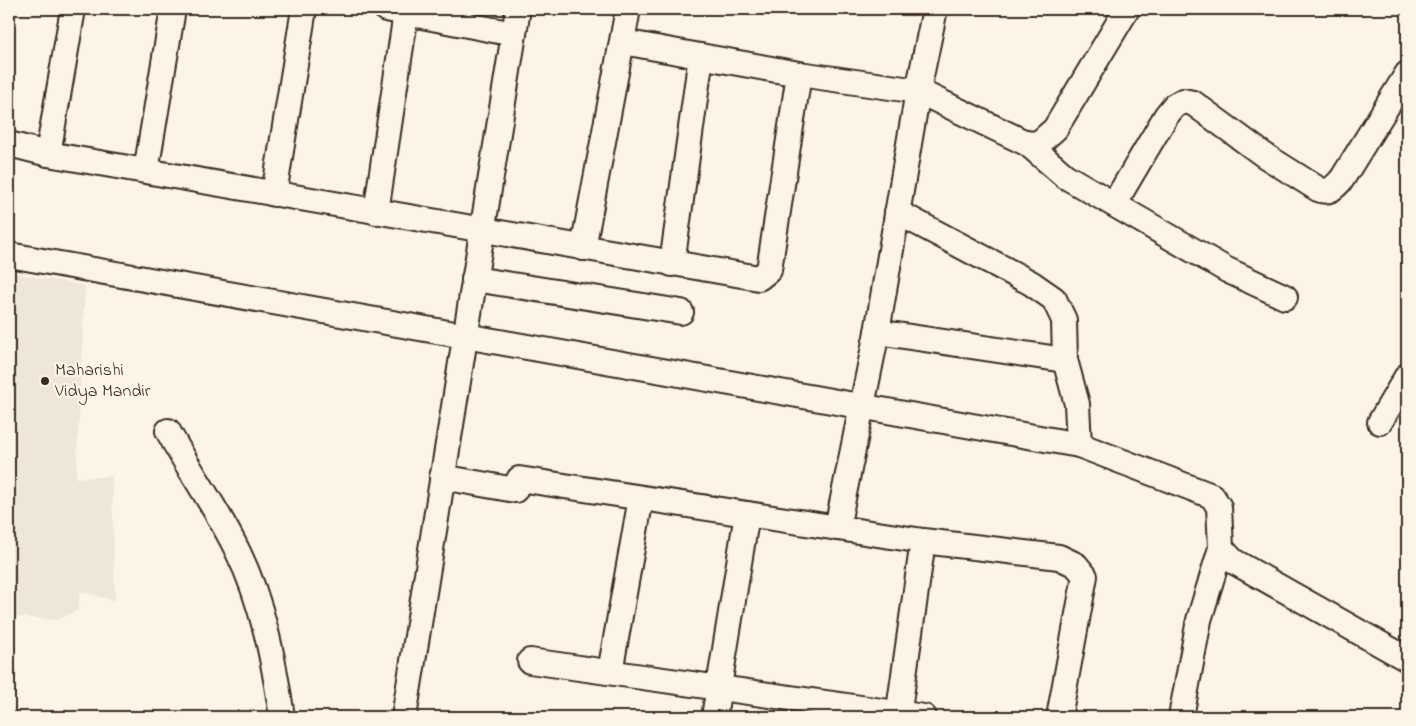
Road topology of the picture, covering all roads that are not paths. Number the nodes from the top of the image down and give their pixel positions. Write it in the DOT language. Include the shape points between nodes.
graph roads {
  1 [pos="73,9"];
  2 [pos="173,9"];
  3 [pos="304,9"];
  4 [pos="518,9"];
  5 [pos="628,9"];
  6 [pos="935,9"];
  7 [pos="1127,9"];
  8 [pos="396,11"];
  9 [pos="514,34"];
  10 [pos="623,42"];
  11 [pos="701,56"];
  12 [pos="799,74"];
  13 [pos="1407,74"];
  14 [pos="918,91"];
  15 [pos="9,144"];
  16 [pos="1028,144"];
  17 [pos="48,154"];
  18 [pos="146,171"];
  19 [pos="274,194"];
  20 [pos="1114,204"];
  21 [pos="376,212"];
  22 [pos="897,212"];
  23 [pos="482,230"];
  24 [pos="583,248"];
  25 [pos="9,255"];
  26 [pos="672,264"];
  27 [pos="474,279"];
  28 [pos="1285,297"];
  29 [pos="681,312"];
  30 [pos="877,332"];
  31 [pos="465,335"];
  32 [pos="1065,360"];
  33 [pos="1407,376"];
  34 [pos="860,407"];
  35 [pos="1380,422"];
  36 [pos="168,431"];
  37 [pos="1079,445"];
  38 [pos="442,477"];
  39 [pos="641,498"];
  40 [pos="747,514"];
  41 [pos="838,528"];
  42 [pos="923,541"];
  43 [pos="1222,548"];
  44 [pos="1407,659"];
  45 [pos="530,661"];
  46 [pos="610,672"];
  47 [pos="719,690"];
  48 [pos="898,716"];
  49 [pos="282,717"];
  50 [pos="404,717"];
  51 [pos="714,717"];
  52 [pos="924,717"];
  53 [pos="1059,717"];
  54 [pos="1181,717"];
  1 -- 17 [label="street"];
  2 -- 18 [label="street"];
  3 -- 19 [label="street"];
  4 -- 9 [label="street"];
  5 -- 10 [label="street"];
  6 -- 14 [label="street"];
  7 -- 16 [label="street" via="1054,129 1039,143"];
  8 -- 9 [label="street"];
  8 -- 21 [label="street"];
  9 -- 23 [label="street"];
  10 -- 11 [label="street"];
  10 -- 24 [label="street"];
  11 -- 12 [label="street"];
  11 -- 26 [label="street"];
  12 -- 14 [label="street"];
  12 -- 26 [label="street" via="770,270 760,278"];
  13 -- 20 [label="street" via="1342,179 1330,191 1318,189 1264,155 1193,103 1183,101 1166,116"];
  14 -- 16 [label="street"];
  14 -- 22 [label="street"];
  15 -- 17 [label="street"];
  16 -- 20 [label="street" via="1065,176"];
  17 -- 18 [label="street"];
  18 -- 19 [label="street"];
  19 -- 21 [label="street"];
  20 -- 28 [label="street" via="1227,270"];
  21 -- 23 [label="street"];
  22 -- 30 [label="street"];
  22 -- 32 [label="street" via="1031,283 1054,299 1064,320"];
  23 -- 24 [label="street"];
  23 -- 27 [label="street"];
  24 -- 26 [label="street"];
  25 -- 31 [label="street"];
  27 -- 29 [label="street"];
  27 -- 31 [label="street"];
  30 -- 32 [label="street"];
  30 -- 34 [label="street"];
  31 -- 34 [label="street"];
  31 -- 38 [label="street"];
  32 -- 37 [label="street" via="1076,397"];
  33 -- 35 [label="street"];
  34 -- 37 [label="street"];
  34 -- 41 [label="street"];
  36 -- 49 [label="street" via="239,553 259,606"];
  37 -- 43 [label="street" via="1212,496 1219,507"];
  38 -- 39 [label="street" via="516,490 519,479"];
  38 -- 50 [label="street"];
  39 -- 40 [label="street"];
  39 -- 46 [label="street"];
  40 -- 41 [label="street"];
  40 -- 47 [label="street"];
  41 -- 42 [label="street"];
  42 -- 48 [label="street"];
  42 -- 53 [label="street" via="1058,557 1076,565 1085,576"];
  43 -- 44 [label="street" via="1233,561"];
  43 -- 54 [label="street" via="1200,620"];
  45 -- 46 [label="street"];
  46 -- 47 [label="street"];
  47 -- 48 [label="street"];
  47 -- 51 [label="street"];
  48 -- 52 [label="street"];
}
